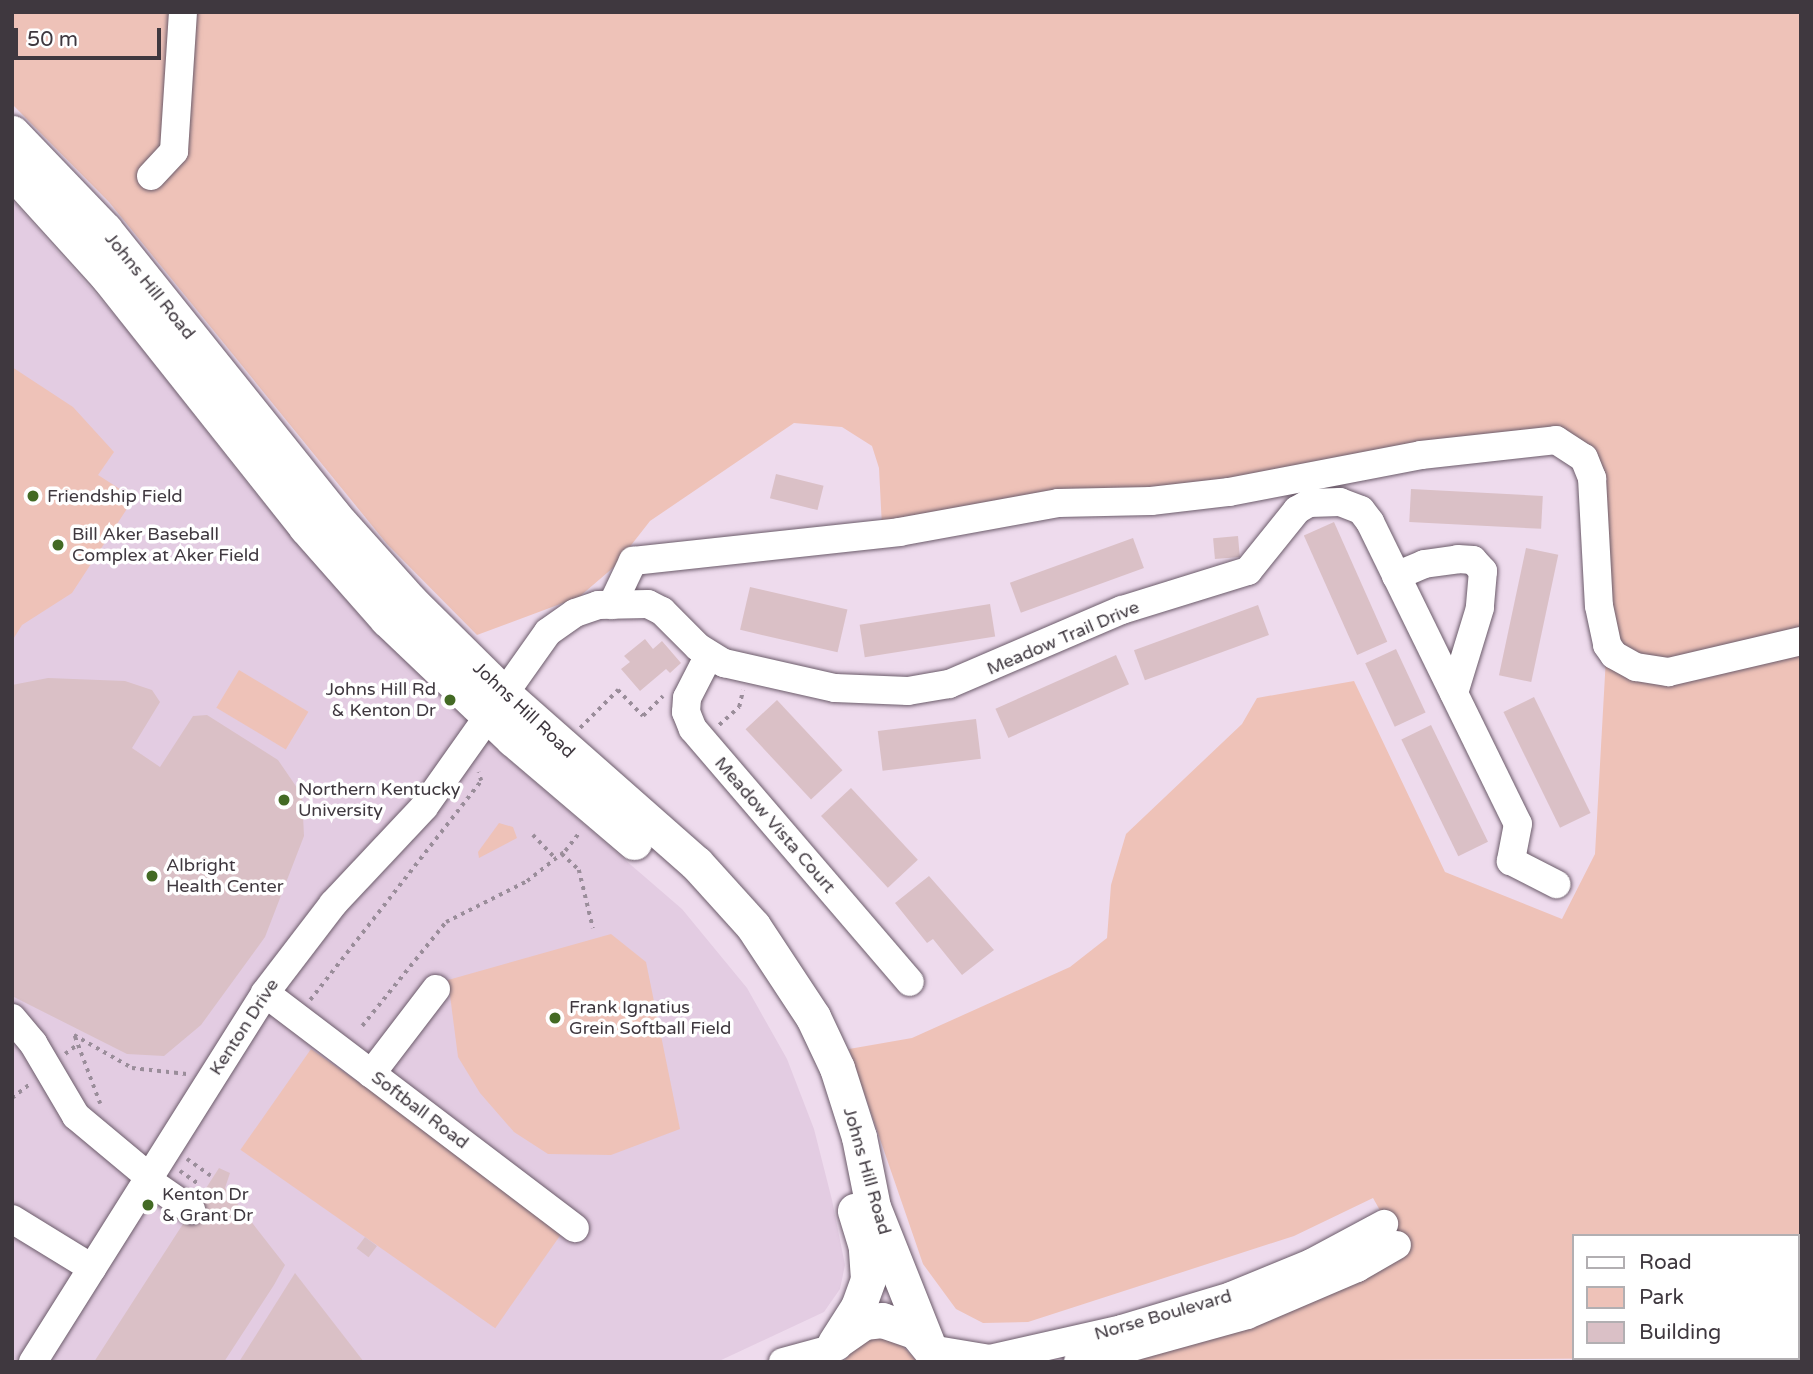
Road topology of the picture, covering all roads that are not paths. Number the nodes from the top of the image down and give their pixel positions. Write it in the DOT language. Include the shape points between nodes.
graph roads {
  1 [pos="183,12"];
  2 [pos="12,133"];
  3 [pos="12,171"];
  4 [pos="151,176"];
  5 [pos="1396,576"];
  6 [pos="612,605"];
  7 [pos="1801,641"];
  8 [pos="709,655"];
  9 [pos="1454,693"];
  10 [pos="496,705"];
  11 [pos="1556,884"];
  12 [pos="910,982"];
  13 [pos="436,989"];
  14 [pos="265,993"];
  15 [pos="12,1018"];
  16 [pos="371,1074"];
  17 [pos="160,1168"];
  18 [pos="201,1192"];
  19 [pos="12,1219"];
  20 [pos="575,1228"];
  21 [pos="92,1268"];
  22 [pos="831,1351"];
  23 [pos="931,1352"];
  24 [pos="33,1362"];
  25 [pos="783,1362"];
  26 [pos="1078,1362"];
  1 -- 4 [label="street" via="174,151"];
  2 -- 10 [label="main road, Johns Hill Road" via="105,230 363,551"];
  3 -- 10 [label="main road, Johns Hill Road" via="108,277 306,527 387,619"];
  5 -- 8 [label="street, Meadow Trail Drive" via="1361,510 1319,501 1285,521 1248,571 1122,610 949,684 876,693 742,667"];
  5 -- 9 [label="street, Meadow Trail Drive"];
  5 -- 9 [label="street" via="1424,564 1458,559 1473,560 1483,571 1480,608"];
  6 -- 7 [label="street" via="633,561 899,532 1058,503 1134,502 1229,492 1443,451 1556,440 1584,458 1592,478 1599,606 1607,645 1614,655 1636,667 1670,672"];
  6 -- 8 [label="street, Meadow Trail Drive" via="648,604 662,611"];
  6 -- 10 [label="street, Meadow Trail Drive" via="575,613 560,622"];
  8 -- 12 [label="street, Meadow Vista Court" via="687,698 688,719"];
  9 -- 11 [label="street, Meadow Trail Drive" via="1518,824 1511,860"];
  10 -- 14 [label="street, Kenton Drive" via="424,807 333,904"];
  10 -- 22 [label="main road, Johns Hill Road" via="699,900 754,965 785,1011 832,1118 866,1247 865,1290"];
  10 -- 23 [label="main road, Johns Hill Road" via="696,863 780,963 837,1068 859,1137 873,1208"];
  13 -- 16 [label="street"];
  14 -- 16 [label="street, Softball Road"];
  14 -- 17 [label="street, Kenton Drive"];
  15 -- 17 [label="street" via="76,1116"];
  16 -- 20 [label="street, Softball Road"];
  17 -- 18 [label="street"];
  17 -- 21 [label="street, Kenton Drive"];
  19 -- 21 [label="street"];
  21 -- 24 [label="street, Kenton Drive"];
  22 -- 23 [label="main road" via="848,1330 882,1320 900,1323"];
  22 -- 25 [label="street"];
  23 -- 26 [label="street, Norse Boulevard" via="990,1359 1122,1329 1231,1296 1390,1234 1357,1268 1247,1315"];
}
